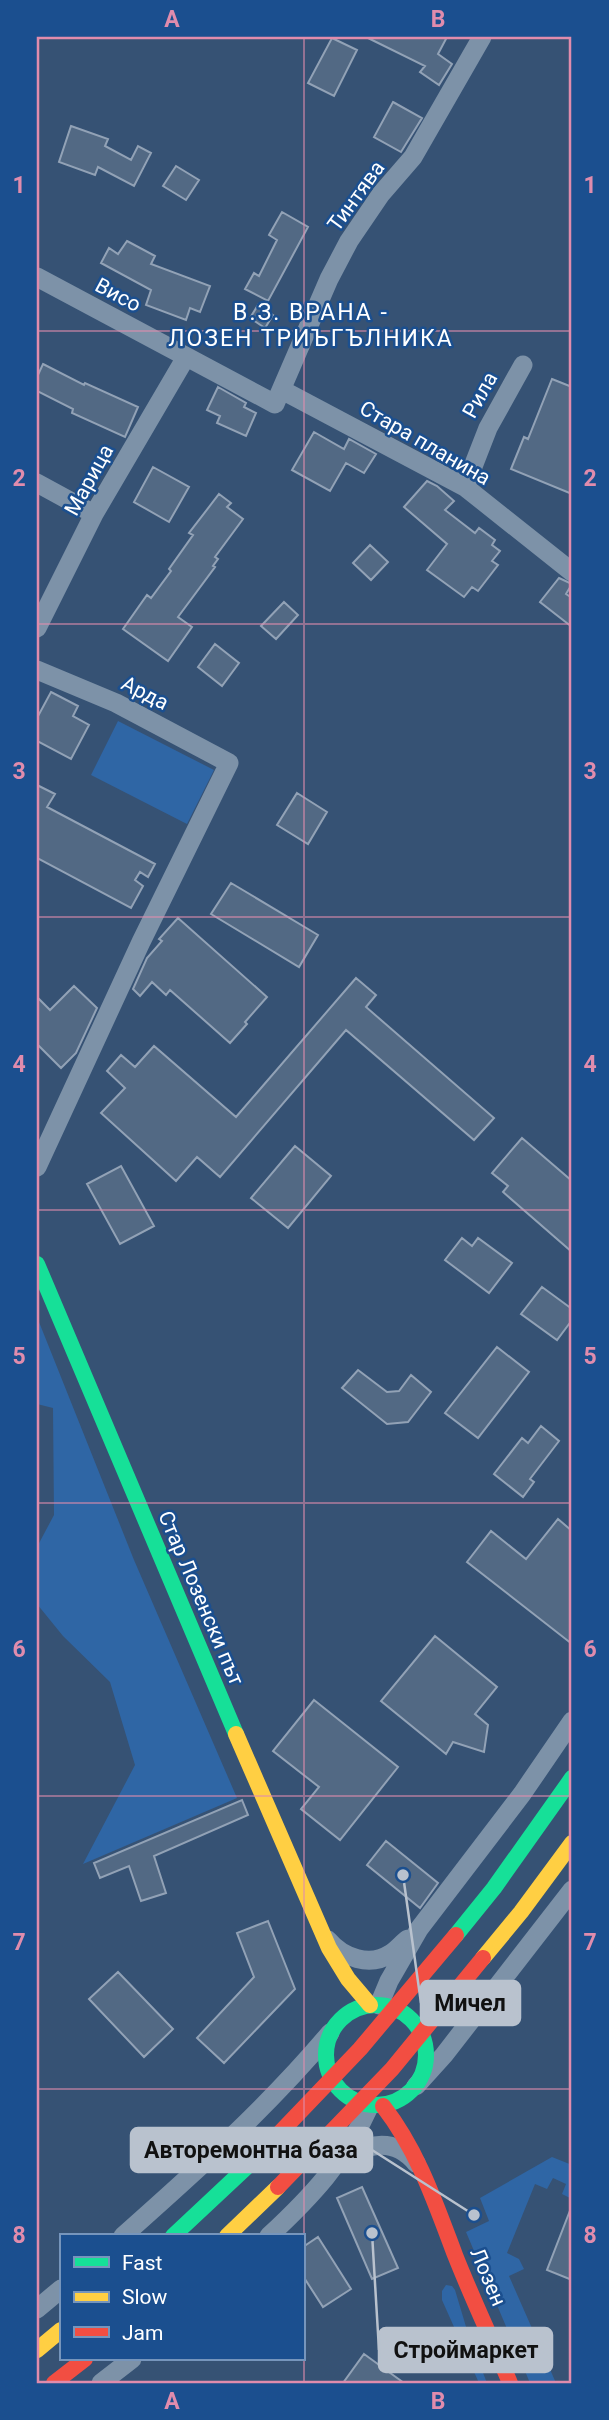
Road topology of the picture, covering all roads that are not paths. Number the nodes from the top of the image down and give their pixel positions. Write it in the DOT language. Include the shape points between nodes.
graph roads {
  1 [pos="482,37"];
  2 [pos="37,277"];
  3 [pos="186,357"];
  4 [pos="523,365"];
  5 [pos="282,390"];
  6 [pos="37,483"];
  7 [pos="465,487"];
  8 [pos="94,514"];
  9 [pos="572,572"];
  10 [pos="37,628"];
  11 [pos="37,670"];
  12 [pos="37,1167"];
  13 [pos="39,1274"];
  14 [pos="572,1721"];
  15 [pos="572,1778"];
  16 [pos="572,1843"];
  17 [pos="572,1890"];
  18 [pos="419,1929"];
  19 [pos="325,1940"];
  20 [pos="375,2005"];
  21 [pos="334,2027"];
  22 [pos="413,2089"];
  23 [pos="376,2106"];
  24 [pos="413,2148"];
  25 [pos="425,2174"];
  26 [pos="326,2178"];
  27 [pos="125,2234"];
  28 [pos="175,2234"];
  29 [pos="229,2234"];
  30 [pos="271,2234"];
  31 [pos="60,2290"];
  32 [pos="37,2309"];
  33 [pos="60,2331"];
  34 [pos="37,2350"];
  35 [pos="84,2360"];
  36 [pos="131,2360"];
  37 [pos="54,2383"];
  38 [pos="101,2383"];
  39 [pos="510,2383"];
  1 -- 5 [label="street, Тинтява" via="413,157 349,241"];
  2 -- 3 [label="street, Висо"];
  3 -- 5 [label="street, Висо" via="275,404"];
  3 -- 8 [label="street, Марица"];
  4 -- 7 [label="street, Рила" via="488,428"];
  5 -- 7 [label="street, Стара планина"];
  6 -- 8 [label="street"];
  7 -- 9 [label="street, Стара планина"];
  8 -- 10 [label="street, Марица"];
  11 -- 12 [label="street, Арда" via="116,703 229,762"];
  13 -- 19 [label="main road, Стар Лозенски път"];
  14 -- 18 [label="street"];
  15 -- 28 [label="main road, bridge" via="494,1888 360,2049"];
  16 -- 29 [label="main road, bridge" via="391,2069"];
  17 -- 22 [label="street"];
  18 -- 19 [label="street" via="387,1956 366,1960 348,1956"];
  18 -- 20 [label="street"];
  19 -- 20 [label="main road, Стар Лозенски път" via="348,1979"];
  19 -- 21 [label="main road, Стар Лозенски път" via="339,1995"];
  20 -- 21 [label="main road" via="346,2014"];
  20 -- 22 [label="main road" via="405,2014 424,2039 426,2064"];
  21 -- 23 [label="main road" via="325,2056 333,2083 351,2100"];
  21 -- 27 [label="street" via="248,2119"];
  22 -- 23 [label="main road" via="396,2102"];
  22 -- 24 [label="main road, Лозен" via="407,2114"];
  23 -- 24 [label="main road, Лозен" via="397,2122"];
  23 -- 26 [label="street"];
  24 -- 25 [label="main road, Лозен"];
  25 -- 26 [label="street" via="407,2153 376,2144 351,2155"];
  25 -- 39 [label="main road, Лозен"];
  26 -- 30 [label="street"];
  31 -- 32 [label="street"];
  33 -- 34 [label="main road"];
  35 -- 37 [label="main road"];
  36 -- 38 [label="street"];
}
